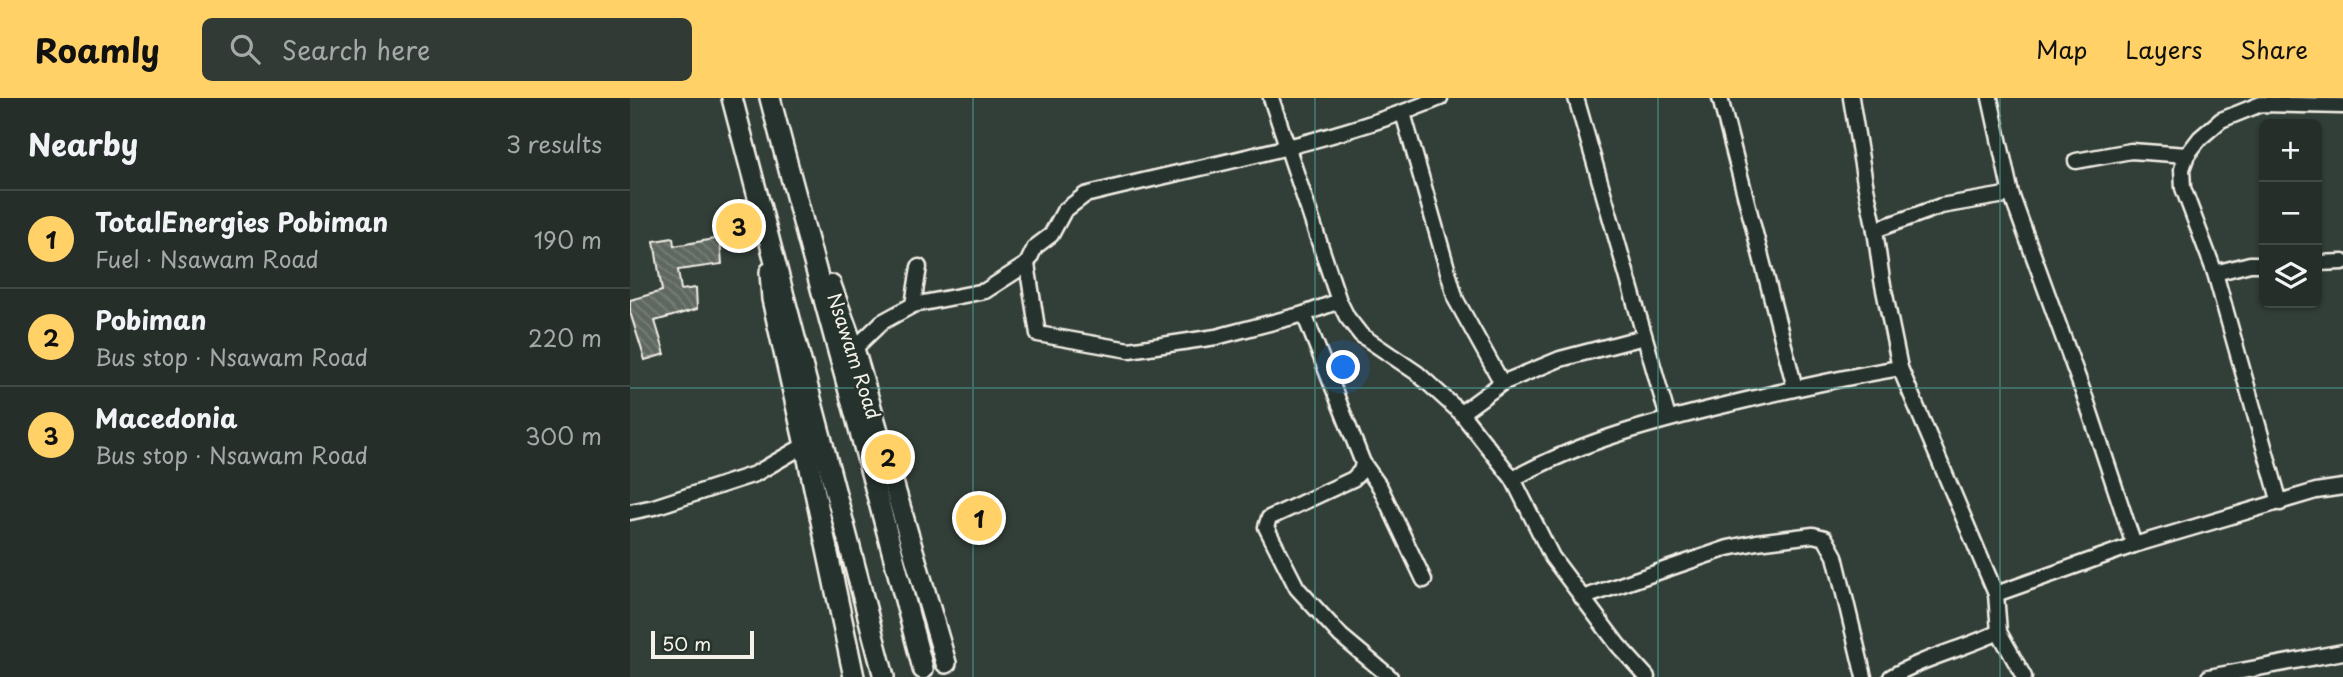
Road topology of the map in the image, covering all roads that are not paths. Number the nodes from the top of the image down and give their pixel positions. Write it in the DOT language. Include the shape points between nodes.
graph roads {
  1 [pos="732,98"];
  2 [pos="770,98"];
  3 [pos="1271,98"];
  4 [pos="1440,98"];
  5 [pos="1576,98"];
  6 [pos="1720,98"];
  7 [pos="1851,98"];
  8 [pos="1990,98"];
  9 [pos="2343,106"];
  10 [pos="1404,113"];
  11 [pos="1289,148"];
  12 [pos="2187,155"];
  13 [pos="2076,160"];
  14 [pos="790,173"];
  15 [pos="2011,194"];
  16 [pos="766,222"];
  17 [pos="1875,230"];
  18 [pos="2322,262"];
  19 [pos="2343,262"];
  20 [pos="1027,264"];
  21 [pos="2259,264"];
  22 [pos="919,267"];
  23 [pos="2215,273"];
  24 [pos="1339,301"];
  25 [pos="913,306"];
  26 [pos="1304,314"];
  27 [pos="1644,337"];
  28 [pos="854,349"];
  29 [pos="1900,368"];
  30 [pos="1502,383"];
  31 [pos="1795,388"];
  32 [pos="1461,413"];
  33 [pos="1668,418"];
  34 [pos="806,445"];
  35 [pos="1363,463"];
  36 [pos="1513,479"];
  37 [pos="2343,487"];
  38 [pos="2280,503"];
  39 [pos="630,512"];
  40 [pos="2134,545"];
  41 [pos="1424,580"];
  42 [pos="1996,594"];
  43 [pos="1582,598"];
  44 [pos="1999,632"];
  45 [pos="2343,652"];
  46 [pos="946,663"];
  47 [pos="923,669"];
  48 [pos="855,677"];
  49 [pos="884,677"];
  50 [pos="1390,677"];
  51 [pos="1647,677"];
  52 [pos="1864,677"];
  53 [pos="1891,677"];
  54 [pos="2024,677"];
  55 [pos="2208,677"];
  1 -- 16 [label="highway"];
  2 -- 14 [label="highway, Nsawam Road"];
  3 -- 11 [label="street"];
  4 -- 10 [label="street"];
  5 -- 27 [label="street"];
  6 -- 31 [label="street"];
  7 -- 17 [label="street"];
  8 -- 15 [label="street"];
  9 -- 12 [label="street" via="2262,104 2221,121"];
  10 -- 11 [label="street"];
  10 -- 30 [label="street" via="1456,300"];
  11 -- 20 [label="street" via="1085,195 1064,211"];
  11 -- 24 [label="street"];
  12 -- 13 [label="street" via="2131,151"];
  12 -- 23 [label="street" via="2183,188"];
  14 -- 28 [label="highway, Nsawam Road"];
  14 -- 47 [label="highway, Nsawam Road"];
  15 -- 17 [label="street" via="1941,206"];
  15 -- 40 [label="street"];
  16 -- 34 [label="highway" via="772,299"];
  16 -- 49 [label="highway"];
  17 -- 29 [label="street"];
  18 -- 19 [label="street"];
  20 -- 25 [label="street" via="985,290"];
  20 -- 26 [label="street" via="1038,334 1129,350 1216,337"];
  21 -- 23 [label="street"];
  22 -- 25 [label="street"];
  23 -- 38 [label="street"];
  24 -- 26 [label="street"];
  24 -- 32 [label="street" via="1361,335 1417,373"];
  25 -- 28 [label="street" via="882,322"];
  26 -- 35 [label="street"];
  27 -- 30 [label="street" via="1560,359"];
  27 -- 33 [label="street"];
  28 -- 46 [label="highway, Nsawam Road"];
  29 -- 31 [label="street"];
  29 -- 42 [label="street"];
  30 -- 32 [label="street"];
  31 -- 33 [label="street"];
  32 -- 36 [label="street"];
  33 -- 36 [label="street" via="1547,460"];
  34 -- 39 [label="street" via="755,474"];
  34 -- 48 [label="highway"];
  35 -- 41 [label="street" via="1380,487"];
  35 -- 50 [label="street" via="1353,479 1269,518 1266,527 1297,589 1341,636"];
  36 -- 43 [label="street" via="1552,557"];
  37 -- 38 [label="street"];
  38 -- 40 [label="street"];
  40 -- 42 [label="street"];
  42 -- 44 [label="street"];
  43 -- 51 [label="street"];
  43 -- 52 [label="street" via="1728,548 1813,535 1825,538 1835,556"];
  44 -- 53 [label="street"];
  44 -- 54 [label="street"];
  45 -- 55 [label="street"];
}
